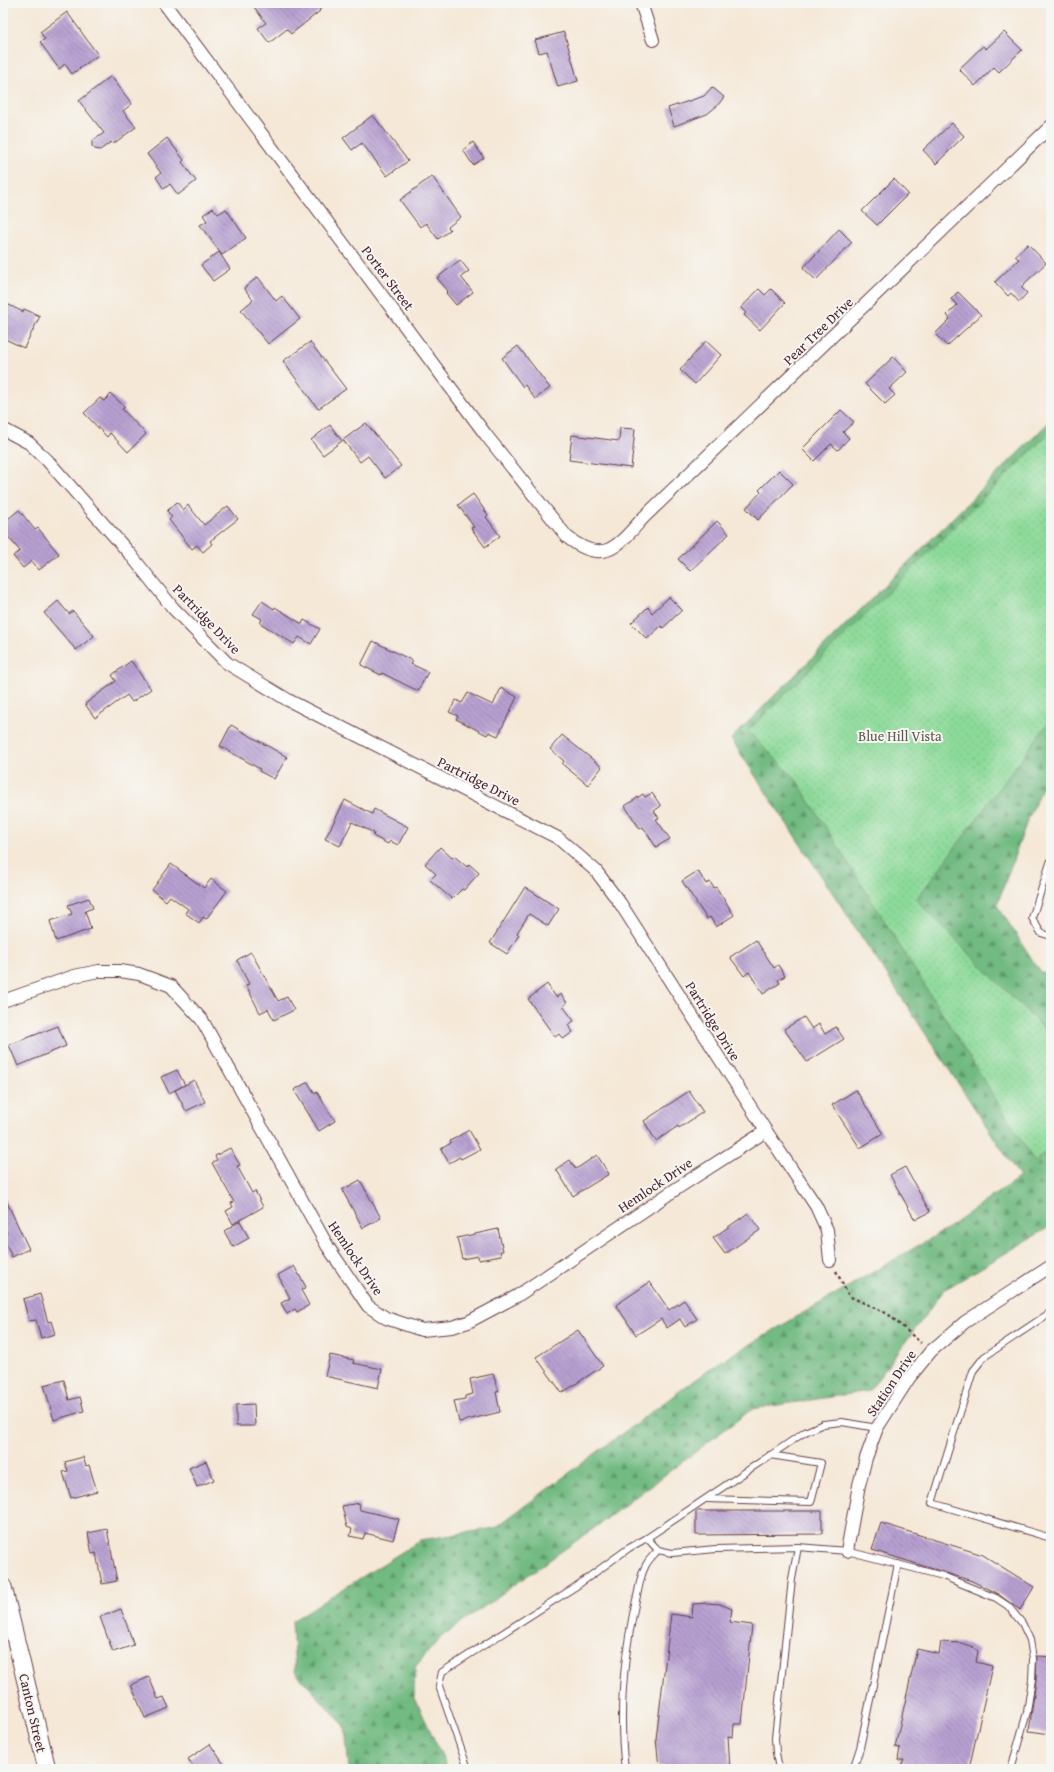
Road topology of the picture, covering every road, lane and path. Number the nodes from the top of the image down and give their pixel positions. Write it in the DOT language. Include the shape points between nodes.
graph roads {
  1 [pos="164,3"];
  2 [pos="640,3"];
  3 [pos="653,40"];
  4 [pos="1051,126"];
  5 [pos="3,428"];
  6 [pos="602,552"];
  7 [pos="1051,860"];
  8 [pos="1051,936"];
  9 [pos="3,1001"];
  10 [pos="766,1131"];
  11 [pos="830,1260"];
  12 [pos="1050,1268"];
  13 [pos="1051,1312"];
  14 [pos="931,1351"];
  15 [pos="878,1428"];
  16 [pos="770,1455"];
  17 [pos="706,1499"];
  18 [pos="647,1538"];
  19 [pos="1051,1538"];
  20 [pos="798,1547"];
  21 [pos="658,1550"];
  22 [pos="847,1551"];
  23 [pos="898,1564"];
  24 [pos="3,1586"];
  25 [pos="47,1769"];
  26 [pos="468,1769"];
  27 [pos="625,1769"];
  28 [pos="779,1769"];
  29 [pos="853,1769"];
  30 [pos="1012,1769"];
  1 -- 6 [label="street, Porter Street" via="486,435 568,537 580,547"];
  2 -- 3 [label="street"];
  4 -- 6 [label="street, Pear Tree Drive" via="623,540"];
  5 -- 10 [label="street, Partridge Drive" via="29,443 47,460 130,554 173,608 227,663 288,700 558,838 596,871 620,903"];
  7 -- 8 [label="lane" via="1032,918 1041,933"];
  9 -- 10 [label="street, Hemlock Drive" via="74,976 99,971 139,974 171,986 202,1020 328,1247 368,1306 386,1318 422,1330 452,1327 468,1322 517,1296"];
  10 -- 11 [label="street, Partridge Drive" via="816,1206 826,1230"];
  11 -- 14 [label="path" via="849,1296 888,1314"];
  12 -- 14 [label="street, Station Drive" via="965,1322"];
  13 -- 19 [label="lane" via="984,1357 973,1371 932,1503"];
  14 -- 15 [label="street, Station Drive" via="909,1378"];
  15 -- 16 [label="lane" via="842,1422 823,1424 805,1432"];
  15 -- 22 [label="street, Station Drive" via="859,1485"];
  16 -- 17 [label="lane"];
  16 -- 17 [label="lane" via="821,1463 811,1502"];
  17 -- 18 [label="lane"];
  18 -- 21 [label="lane"];
  18 -- 26 [label="lane" via="442,1672 439,1686"];
  20 -- 21 [label="lane" via="716,1548 672,1553"];
  20 -- 22 [label="lane"];
  20 -- 28 [label="lane" via="792,1579 775,1738"];
  21 -- 27 [label="lane" via="645,1567 626,1652 623,1703"];
  22 -- 23 [label="lane"];
  23 -- 29 [label="lane" via="860,1748"];
  23 -- 30 [label="lane" via="943,1576 991,1596 1008,1606 1022,1623 1030,1640 1033,1658 1032,1679 1027,1712"];
  24 -- 25 [label="main road, Canton Street"];
}
